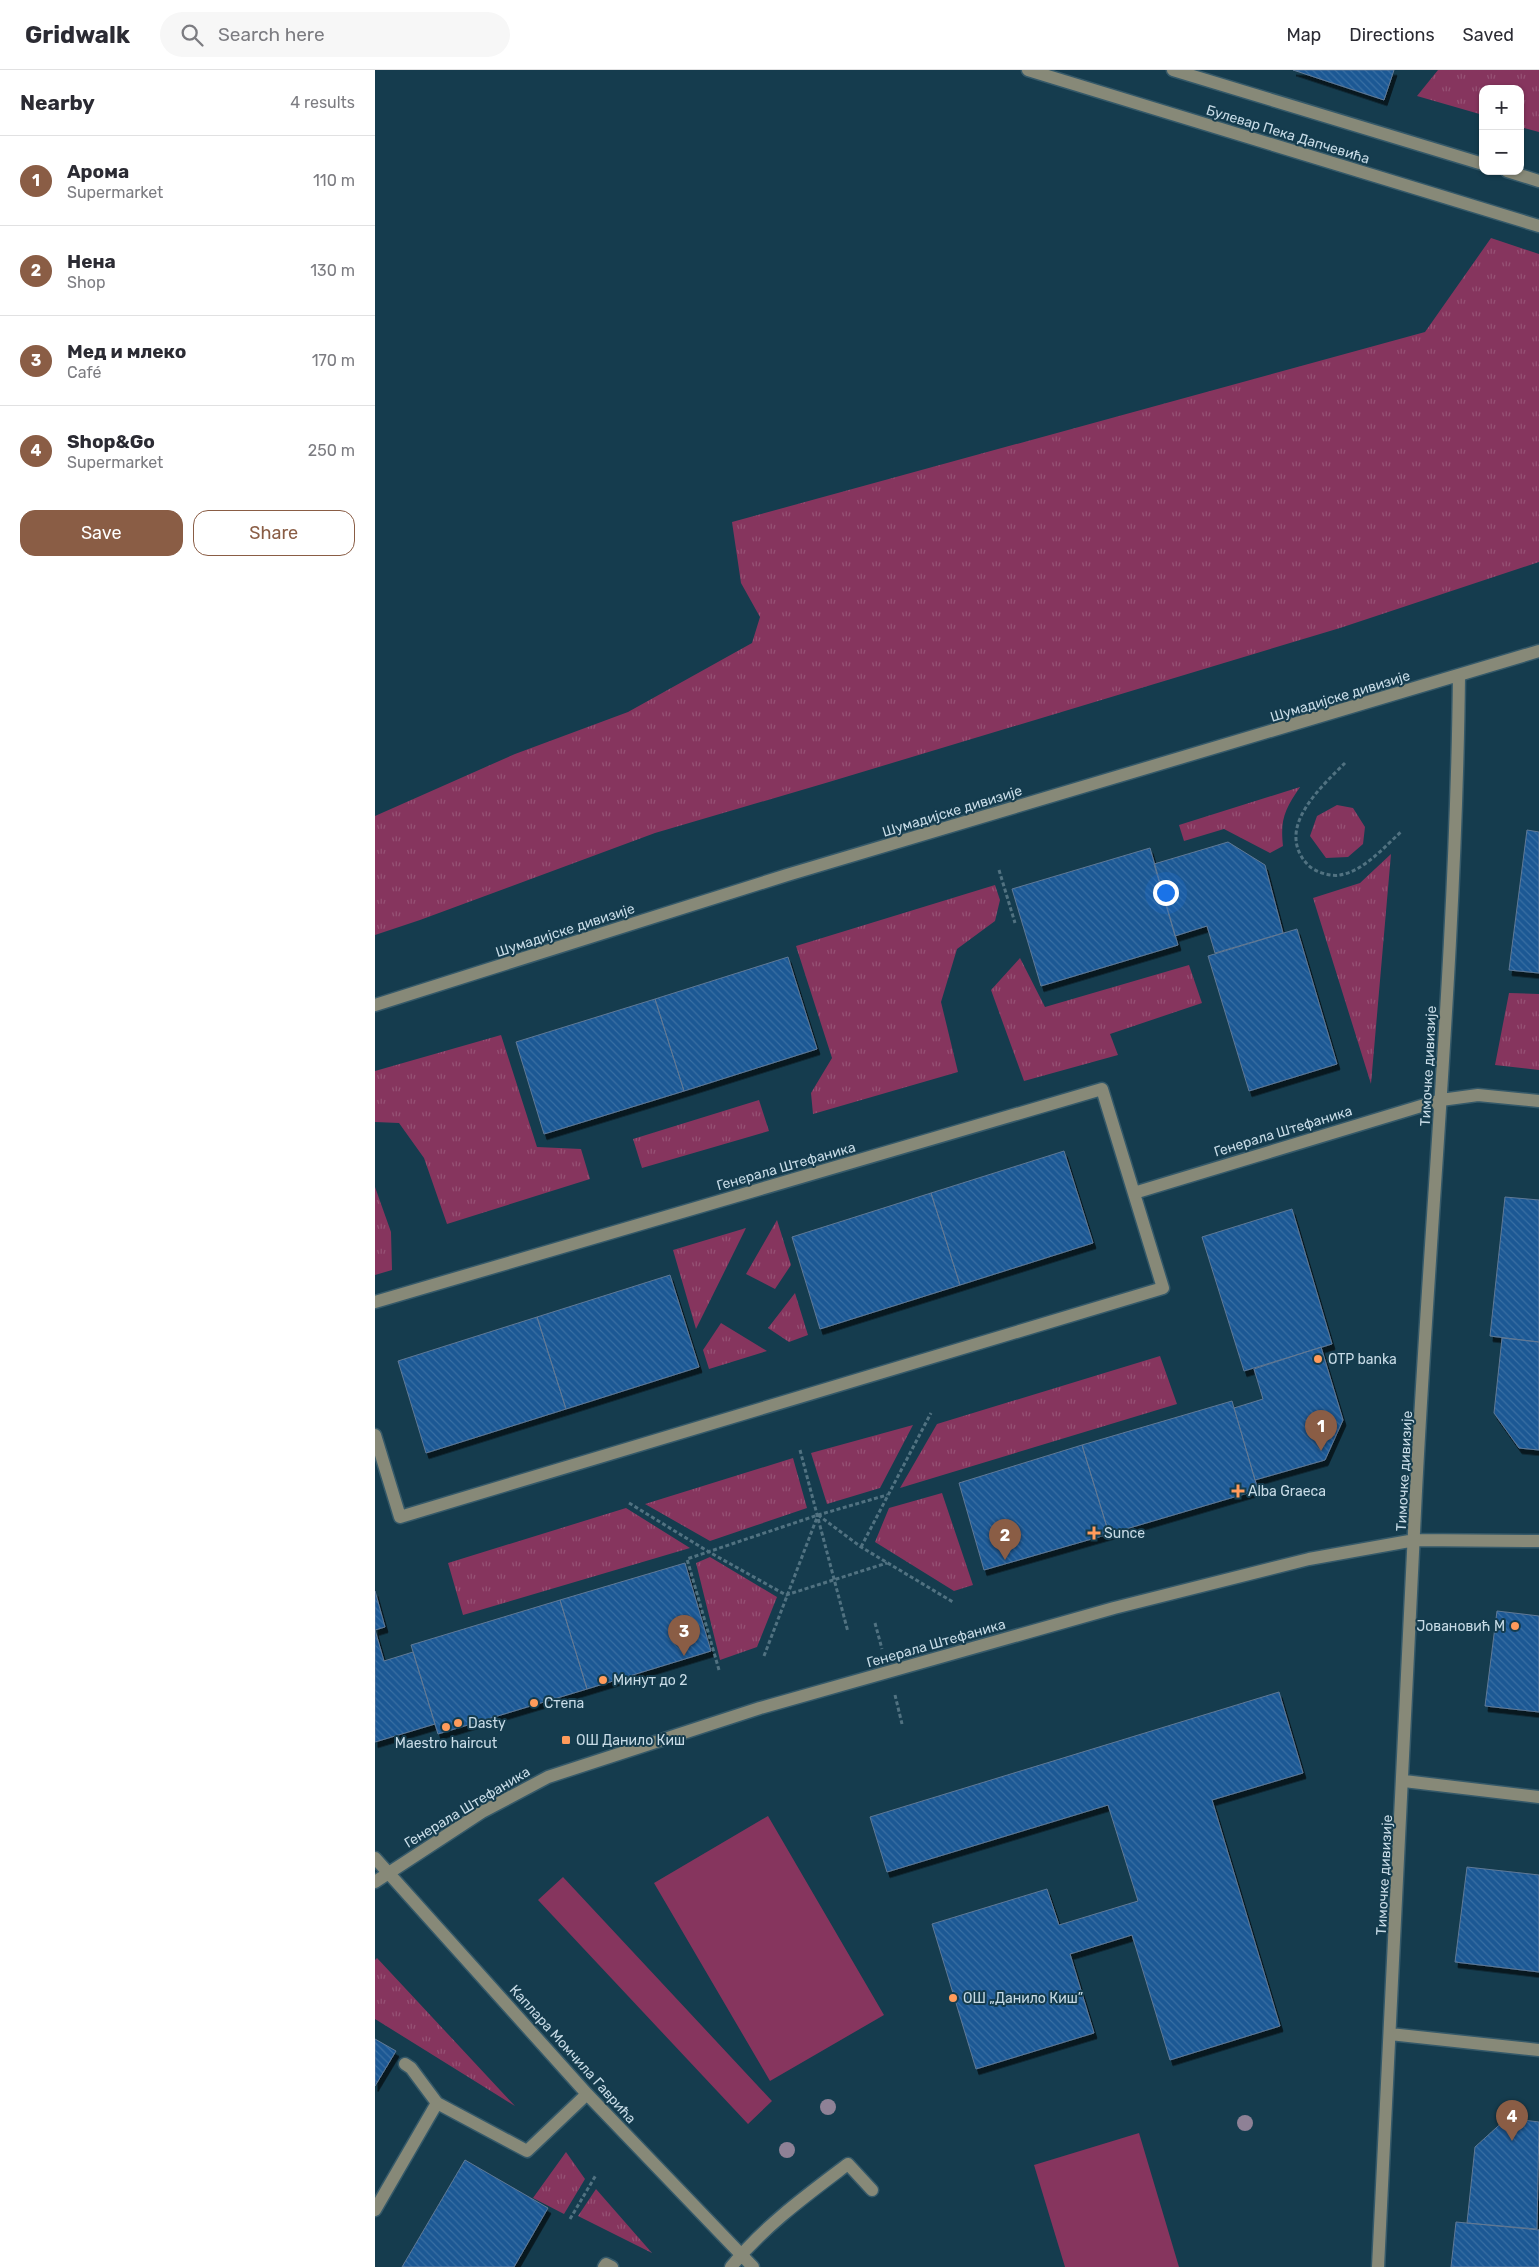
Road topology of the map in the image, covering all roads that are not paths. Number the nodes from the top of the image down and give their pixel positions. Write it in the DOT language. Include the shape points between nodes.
graph roads {
  1 [pos="1028,70"];
  2 [pos="1173,70"];
  3 [pos="1479,163"];
  4 [pos="1520,175"];
  5 [pos="1539,181"];
  6 [pos="1539,226"];
  7 [pos="1539,651"];
  8 [pos="1459,676"];
  9 [pos="375,1005"];
  10 [pos="1441,1100"];
  11 [pos="1539,1101"];
  12 [pos="1134,1193"];
  13 [pos="375,1302"];
  14 [pos="375,1435"];
  15 [pos="1415,1540"];
  16 [pos="1539,1541"];
  17 [pos="1404,1781"];
  18 [pos="1539,1797"];
  19 [pos="375,1858"];
  20 [pos="389,1872"];
  21 [pos="375,1882"];
  22 [pos="1390,2034"];
  23 [pos="1539,2050"];
  24 [pos="405,2064"];
  25 [pos="587,2094"];
  26 [pos="437,2103"];
  27 [pos="872,2190"];
  28 [pos="375,2210"];
  29 [pos="741,2254"];
  30 [pos="605,2267"];
  31 [pos="612,2267"];
  32 [pos="731,2267"];
  33 [pos="753,2267"];
  34 [pos="1378,2267"];
  1 -- 6 [label="street, Булевар Пека Дапчевића"];
  2 -- 3 [label="street, Булевар Пека Дапчевића"];
  4 -- 5 [label="street"];
  7 -- 8 [label="street, Шумадијске дивизије"];
  8 -- 9 [label="street, Шумадијске дивизије" via="779,878"];
  8 -- 10 [label="street, Тимочке дивизије"];
  10 -- 11 [label="street" via="1478,1095"];
  10 -- 12 [label="street, Генерала Штефаника"];
  10 -- 15 [label="street, Тимочке дивизије"];
  12 -- 13 [label="street, Генерала Штефаника" via="1102,1089"];
  12 -- 14 [label="street, Генерала Штефаника" via="1163,1288 400,1517"];
  15 -- 16 [label="street, Генерала Штефаника"];
  15 -- 17 [label="street, Тимочке дивизије"];
  15 -- 20 [label="street, Генерала Штефаника" via="1309,1559 1114,1608 760,1708 591,1761 548,1777 512,1796"];
  17 -- 18 [label="street"];
  17 -- 22 [label="street, Тимочке дивизије"];
  19 -- 20 [label="street, Каплара Момчила Гаврића"];
  20 -- 21 [label="street, Генерала Штефаника"];
  20 -- 25 [label="street, Каплара Момчила Гаврића"];
  22 -- 23 [label="street"];
  22 -- 34 [label="street, Тимочке дивизије"];
  24 -- 26 [label="street"];
  25 -- 26 [label="street" via="527,2151"];
  25 -- 29 [label="street, Каплара Момчила Гаврића"];
  26 -- 28 [label="street"];
  27 -- 29 [label="street" via="848,2164 786,2212"];
  29 -- 32 [label="street"];
  29 -- 33 [label="street, Каплара Момчила Гаврића"];
  30 -- 31 [label="street" via="606,2264"];
}
